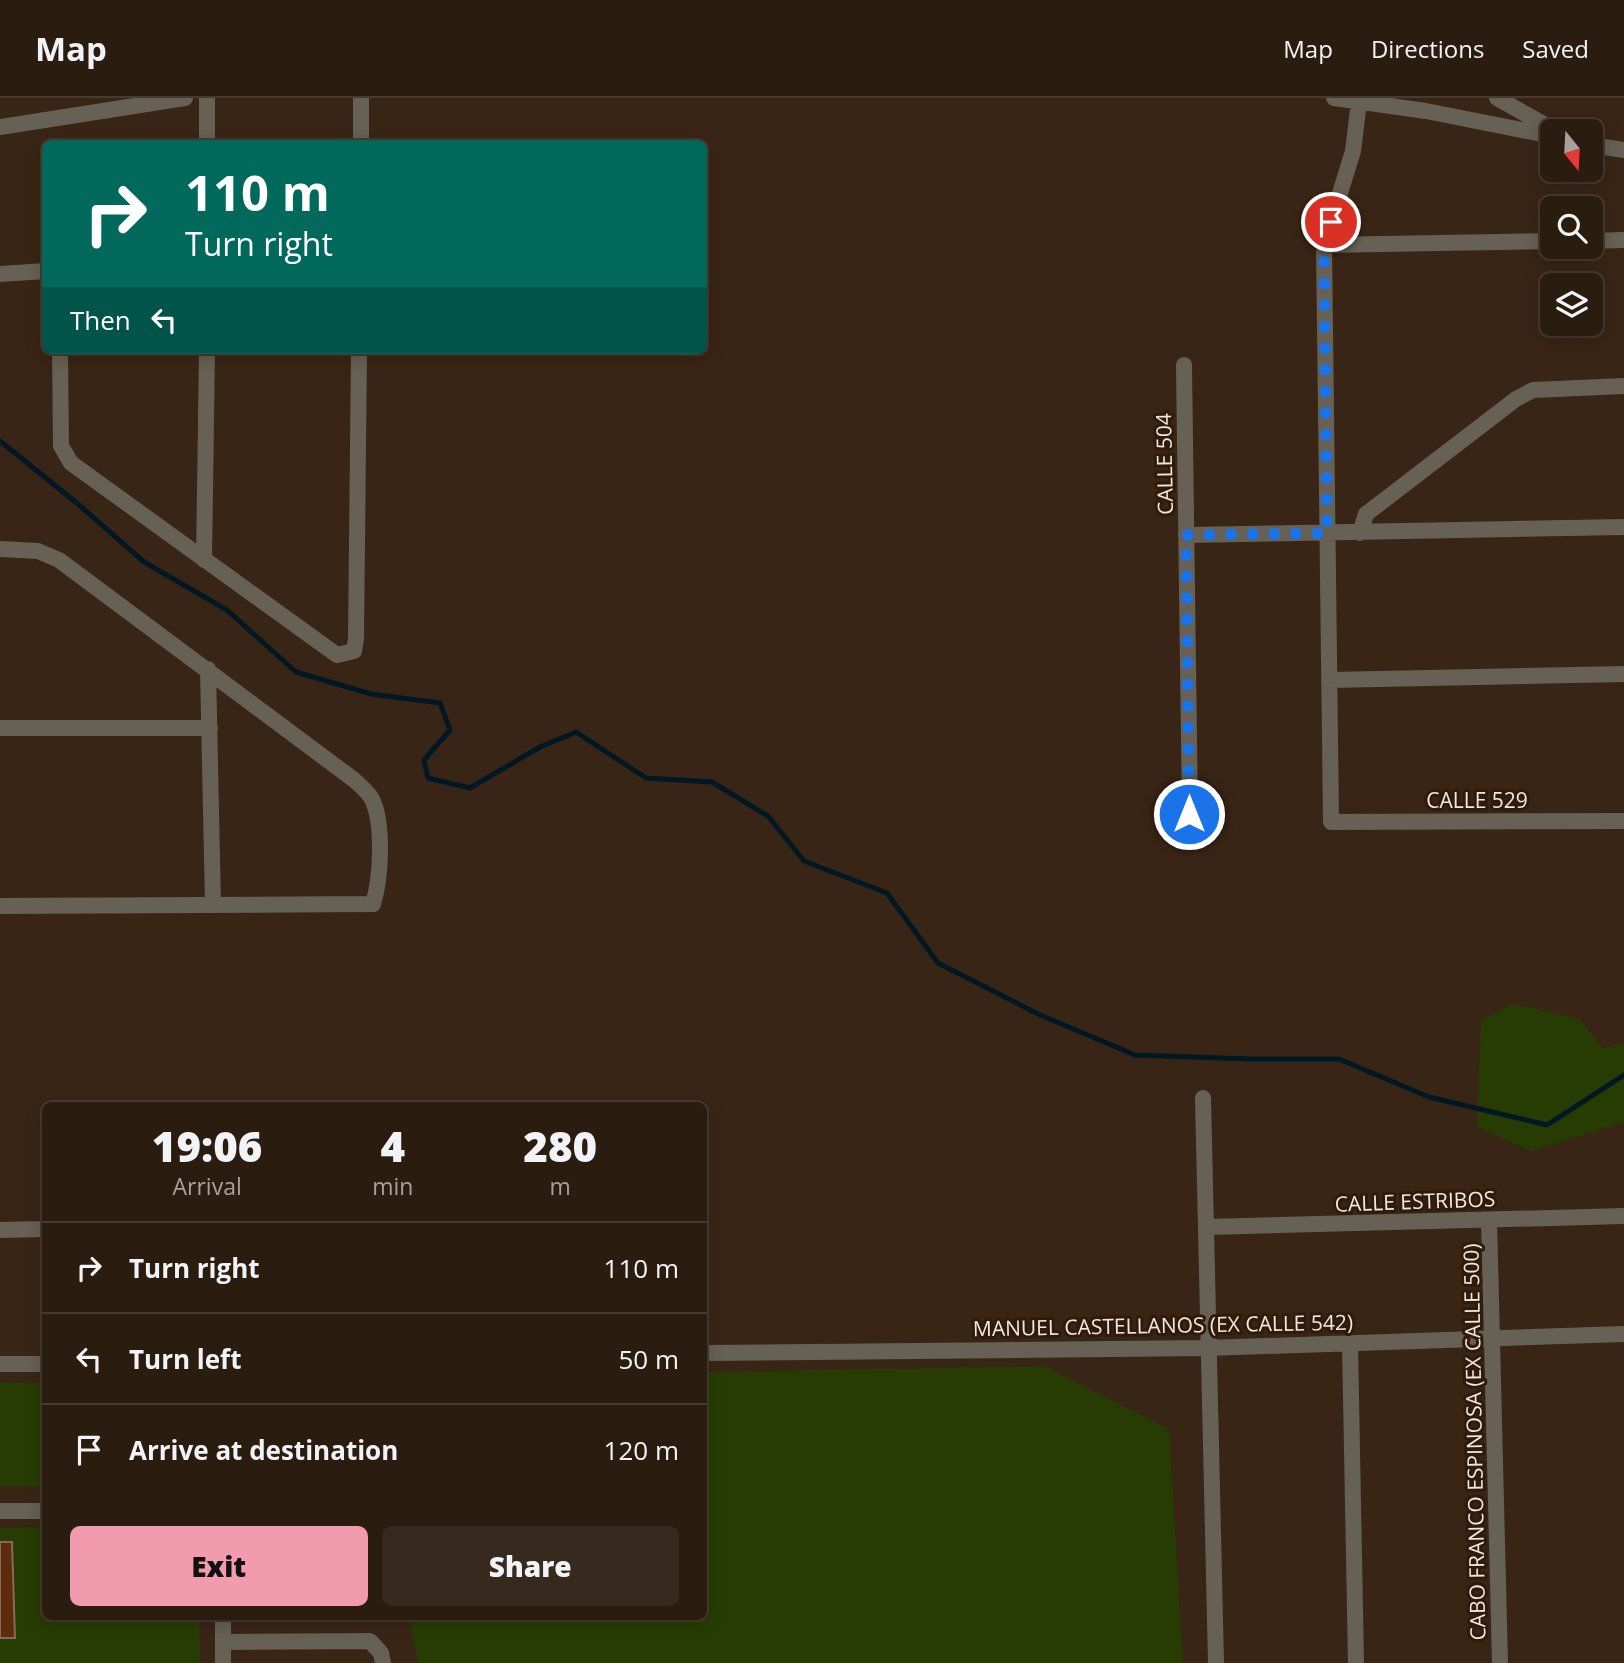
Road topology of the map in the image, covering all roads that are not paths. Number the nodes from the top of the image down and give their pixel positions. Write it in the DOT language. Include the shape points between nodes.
graph roads {
  1 [pos="185,98"];
  2 [pos="207,98"];
  3 [pos="361,98"];
  4 [pos="1334,98"];
  5 [pos="1497,98"];
  6 [pos="1359,102"];
  7 [pos="1404,103"];
  8 [pos="1540,122"];
  9 [pos="0,127"];
  10 [pos="1540,133"];
  11 [pos="207,140"];
  12 [pos="361,140"];
  13 [pos="1603,147"];
  14 [pos="1624,150"];
  15 [pos="1624,240"];
  16 [pos="1540,241"];
  17 [pos="1603,241"];
  18 [pos="1324,245"];
  19 [pos="42,271"];
  20 [pos="0,274"];
  21 [pos="60,354"];
  22 [pos="207,354"];
  23 [pos="359,354"];
  24 [pos="1184,365"];
  25 [pos="1624,386"];
  26 [pos="1624,527"];
  27 [pos="1327,533"];
  28 [pos="1360,533"];
  29 [pos="1186,535"];
  30 [pos="0,549"];
  31 [pos="204,560"];
  32 [pos="208,669"];
  33 [pos="1624,674"];
  34 [pos="1329,680"];
  35 [pos="0,728"];
  36 [pos="210,728"];
  37 [pos="1189,814"];
  38 [pos="1624,821"];
  39 [pos="214,905"];
  40 [pos="0,906"];
  41 [pos="1203,1098"];
  42 [pos="1624,1216"];
  43 [pos="1489,1220"];
  44 [pos="1206,1227"];
  45 [pos="42,1229"];
  46 [pos="0,1230"];
  47 [pos="1624,1334"];
  48 [pos="1492,1338"];
  49 [pos="1350,1343"];
  50 [pos="1207,1348"];
  51 [pos="707,1353"];
  52 [pos="0,1364"];
  53 [pos="42,1364"];
  54 [pos="0,1511"];
  55 [pos="42,1511"];
  56 [pos="223,1620"];
  57 [pos="224,1642"];
  58 [pos="223,1663"];
  59 [pos="383,1663"];
  60 [pos="1216,1663"];
  61 [pos="1356,1663"];
  62 [pos="1500,1663"];
  1 -- 9 [label="street"];
  2 -- 11 [label="street"];
  3 -- 12 [label="street"];
  4 -- 6 [label="street"];
  5 -- 8 [label="street"];
  6 -- 7 [label="street"];
  6 -- 18 [label="street" via="1353,151"];
  7 -- 10 [label="street"];
  13 -- 14 [label="street"];
  15 -- 17 [label="street"];
  16 -- 18 [label="street"];
  18 -- 27 [label="street"];
  19 -- 20 [label="street"];
  21 -- 31 [label="street" via="61,446 71,463"];
  22 -- 31 [label="street"];
  23 -- 31 [label="street" via="354,651 337,655"];
  24 -- 29 [label="street, CALLE 504"];
  25 -- 28 [label="street" via="1533,390 1516,399 1366,514"];
  26 -- 28 [label="street"];
  27 -- 28 [label="street"];
  27 -- 29 [label="street"];
  27 -- 34 [label="street"];
  29 -- 37 [label="street, CALLE 504"];
  30 -- 32 [label="street" via="38,551 58,560"];
  32 -- 36 [label="street"];
  32 -- 39 [label="street" via="354,779 371,797 378,817 379,886 373,904"];
  33 -- 34 [label="street"];
  34 -- 38 [label="street, CALLE 529" via="1331,822"];
  35 -- 36 [label="street"];
  36 -- 39 [label="street"];
  39 -- 40 [label="street"];
  41 -- 44 [label="street"];
  42 -- 43 [label="street, CALLE ESTRIBOS"];
  43 -- 44 [label="street, CALLE ESTRIBOS"];
  43 -- 48 [label="street, CABO FRANCO ESPINOSA (EX CALLE 500)"];
  44 -- 50 [label="street"];
  45 -- 46 [label="street"];
  47 -- 48 [label="street, MANUEL CASTELLANOS (EX CALLE 542)"];
  48 -- 49 [label="street, MANUEL CASTELLANOS (EX CALLE 542)"];
  48 -- 62 [label="street, CABO FRANCO ESPINOSA (EX CALLE 500)"];
  49 -- 50 [label="street, MANUEL CASTELLANOS (EX CALLE 542)"];
  49 -- 61 [label="street"];
  50 -- 51 [label="street, MANUEL CASTELLANOS (EX CALLE 542)"];
  50 -- 60 [label="street"];
  52 -- 53 [label="street"];
  54 -- 55 [label="street"];
  56 -- 57 [label="street"];
  57 -- 58 [label="street"];
  57 -- 59 [label="street" via="370,1641"];
}
